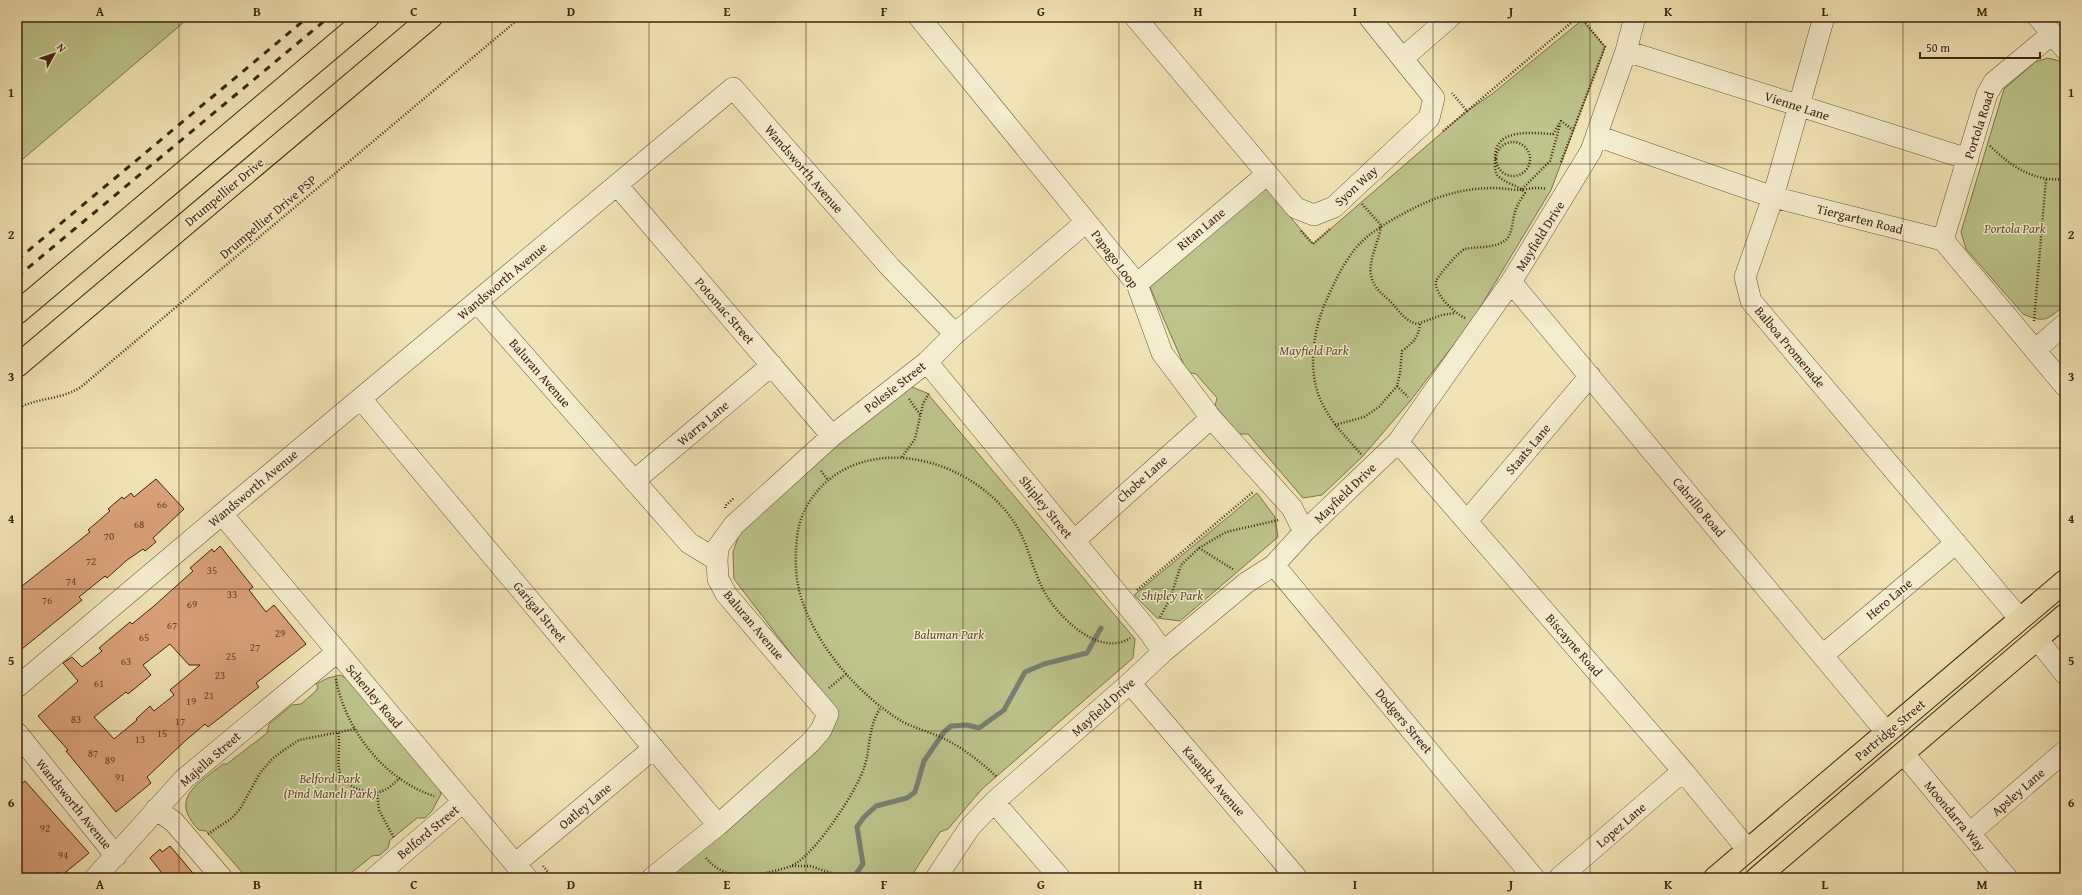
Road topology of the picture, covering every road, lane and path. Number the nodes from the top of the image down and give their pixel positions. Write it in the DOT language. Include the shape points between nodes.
graph roads {
  1 [pos="368,17"];
  2 [pos="431,17"];
  3 [pos="521,17"];
  4 [pos="919,17"];
  5 [pos="1135,17"];
  6 [pos="1369,17"];
  7 [pos="1450,17"];
  8 [pos="1578,17"];
  9 [pos="1581,17"];
  10 [pos="1635,17"];
  11 [pos="1824,17"];
  12 [pos="2038,17"];
  13 [pos="2058,41"];
  14 [pos="1626,51"];
  15 [pos="1403,58"];
  16 [pos="1447,87"];
  17 [pos="1799,106"];
  18 [pos="1467,111"];
  19 [pos="1561,121"];
  20 [pos="1573,130"];
  21 [pos="1437,136"];
  22 [pos="1597,136"];
  23 [pos="1503,144"];
  24 [pos="1989,145"];
  25 [pos="1968,159"];
  26 [pos="1561,163"];
  27 [pos="1266,175"];
  28 [pos="2046,179"];
  29 [pos="2065,179"];
  30 [pos="617,185"];
  31 [pos="1522,190"];
  32 [pos="1550,190"];
  33 [pos="1772,197"];
  34 [pos="1366,198"];
  35 [pos="1086,222"];
  36 [pos="1381,225"];
  37 [pos="1298,227"];
  38 [pos="1330,229"];
  39 [pos="1943,240"];
  40 [pos="1511,282"];
  41 [pos="1137,284"];
  42 [pos="477,302"];
  43 [pos="17,313"];
  44 [pos="1455,313"];
  45 [pos="1472,321"];
  46 [pos="1420,323"];
  47 [pos="2041,324"];
  48 [pos="2065,324"];
  49 [pos="955,334"];
  50 [pos="2035,350"];
  51 [pos="927,362"];
  52 [pos="772,365"];
  53 [pos="17,366"];
  54 [pos="1590,376"];
  55 [pos="942,380"];
  56 [pos="1397,386"];
  57 [pos="2065,386"];
  58 [pos="905,392"];
  59 [pos="361,399"];
  60 [pos="1411,400"];
  61 [pos="17,409"];
  62 [pos="921,416"];
  63 [pos="1210,418"];
  64 [pos="1335,425"];
  65 [pos="832,436"];
  66 [pos="1398,442"];
  67 [pos="1366,452"];
  68 [pos="1363,456"];
  69 [pos="902,457"];
  70 [pos="1358,461"];
  71 [pos="634,481"];
  72 [pos="1254,492"];
  73 [pos="736,496"];
  74 [pos="725,511"];
  75 [pos="222,514"];
  76 [pos="1467,521"];
  77 [pos="1284,523"];
  78 [pos="1304,532"];
  79 [pos="1074,541"];
  80 [pos="1956,543"];
  81 [pos="1199,548"];
  82 [pos="717,560"];
  83 [pos="1274,565"];
  84 [pos="2065,581"];
  85 [pos="1246,583"];
  86 [pos="1124,601"];
  87 [pos="2065,615"];
  88 [pos="2020,619"];
  89 [pos="1157,623"];
  90 [pos="1132,637"];
  91 [pos="2037,639"];
  92 [pos="337,652"];
  93 [pos="1163,652"];
  94 [pos="1823,656"];
  95 [pos="846,674"];
  96 [pos="2065,674"];
  97 [pos="335,676"];
  98 [pos="1130,683"];
  99 [pos="17,687"];
  100 [pos="824,692"];
  101 [pos="881,707"];
  102 [pos="355,729"];
  103 [pos="1887,732"];
  104 [pos="17,733"];
  105 [pos="338,733"];
  106 [pos="654,748"];
  107 [pos="2065,751"];
  108 [pos="1903,753"];
  109 [pos="1683,771"];
  110 [pos="400,778"];
  111 [pos="1001,780"];
  112 [pos="377,792"];
  113 [pos="440,798"];
  114 [pos="463,802"];
  115 [pos="994,802"];
  116 [pos="156,809"];
  117 [pos="718,825"];
  118 [pos="1970,833"];
  119 [pos="202,834"];
  120 [pos="400,835"];
  121 [pos="395,839"];
  122 [pos="392,843"];
  123 [pos="1748,850"];
  124 [pos="703,855"];
  125 [pos="116,856"];
  126 [pos="790,866"];
  127 [pos="521,871"];
  128 [pos="646,873"];
  129 [pos="367,874"];
  130 [pos="1766,875"];
  131 [pos="749,877"];
  132 [pos="95,878"];
  133 [pos="222,878"];
  134 [pos="350,878"];
  135 [pos="628,878"];
  136 [pos="846,878"];
  137 [pos="936,878"];
  138 [pos="1060,878"];
  139 [pos="1297,878"];
  140 [pos="1534,878"];
  141 [pos="1559,878"];
  142 [pos="1715,878"];
  143 [pos="2008,878"];
  1 -- 43 [label="main road"];
  2 -- 53 [label="main road, Drumpellier Drive"];
  3 -- 61 [label="path, Drumpellier Drive PSP" via="81,387 63,397 34,402"];
  4 -- 35 [label="street, Papago Loop"];
  5 -- 27 [label="street, Syon Way"];
  6 -- 15 [label="street, Syon Way"];
  7 -- 15 [label="street"];
  8 -- 18 [label="path"];
  9 -- 20 [label="path" via="1606,48"];
  10 -- 14 [label="street, Mayfield Drive"];
  11 -- 17 [label="street, Balboa Promenade"];
  12 -- 13 [label="street"];
  13 -- 25 [label="street, Portola Road" via="1994,82 1987,94"];
  14 -- 17 [label="street, Vienne Lane"];
  14 -- 22 [label="street, Mayfield Drive"];
  15 -- 27 [label="street, Syon Way" via="1434,98 1429,118 1334,207 1314,215 1296,208"];
  16 -- 18 [label="path"];
  17 -- 25 [label="street, Vienne Lane"];
  17 -- 33 [label="street, Balboa Promenade"];
  18 -- 21 [label="path"];
  19 -- 20 [label="path"];
  19 -- 31 [label="path" via="1550,161"];
  19 -- 31 [label="path" via="1553,134 1517,133 1503,139 1495,156 1495,171 1498,177"];
  20 -- 26 [label="path"];
  22 -- 33 [label="street, Tiergarten Road"];
  22 -- 40 [label="street, Mayfield Drive" via="1591,151"];
  23 -- 23 [label="path" via="1496,157 1499,170 1503,174 1514,176 1524,172 1530,162 1530,156 1524,146 1514,141"];
  24 -- 28 [label="path" via="2007,162 2023,172 2035,178"];
  25 -- 39 [label="street, Portola Road"];
  27 -- 41 [label="street, Ritan Lane"];
  28 -- 29 [label="path"];
  28 -- 47 [label="path" via="2032,323"];
  30 -- 42 [label="street, Wandsworth Avenue"];
  30 -- 49 [label="street, Wandsworth Avenue" via="733,88 890,267"];
  30 -- 52 [label="street, Potomac Street"];
  31 -- 32 [label="path" via="1532,187"];
  31 -- 36 [label="path" via="1492,188 1448,193 1415,206"];
  31 -- 44 [label="path" via="1525,193 1518,204 1511,232 1506,240 1483,248 1458,252 1450,266 1438,276 1436,288"];
  33 -- 39 [label="street, Tiergarten Road"];
  33 -- 80 [label="street, Balboa Promenade" via="1745,277 1751,301"];
  34 -- 36 [label="path" via="1360,203"];
  35 -- 41 [label="street, Papago Loop"];
  35 -- 49 [label="street, Polesie Street"];
  36 -- 46 [label="path" via="1370,265 1371,279 1401,316"];
  36 -- 64 [label="path" via="1355,249 1341,269 1324,305 1316,331 1312,364 1316,388 1321,403"];
  37 -- 38 [label="path" via="1313,244"];
  39 -- 50 [label="street"];
  40 -- 54 [label="street, Cabrillo Road"];
  40 -- 66 [label="street, Mayfield Drive"];
  41 -- 63 [label="street, Papago Loop" via="1162,353"];
  42 -- 59 [label="street, Wandsworth Avenue"];
  42 -- 71 [label="street, Baluran Avenue"];
  44 -- 45 [label="path"];
  44 -- 46 [label="path"];
  46 -- 56 [label="path" via="1413,344 1402,351"];
  48 -- 50 [label="street"];
  49 -- 51 [label="street, Polesie Street"];
  50 -- 57 [label="street"];
  51 -- 55 [label="street, Shipley Street"];
  51 -- 65 [label="street, Polesie Street"];
  52 -- 65 [label="street, Potomac Street"];
  52 -- 71 [label="street, Warra Lane"];
  54 -- 76 [label="street, Staats Lane"];
  54 -- 94 [label="street, Cabrillo Road"];
  55 -- 62 [label="path" via="925,398"];
  55 -- 79 [label="street, Shipley Street"];
  56 -- 60 [label="path"];
  56 -- 64 [label="path" via="1372,413"];
  58 -- 62 [label="path"];
  59 -- 75 [label="street, Wandsworth Avenue"];
  59 -- 106 [label="street, Garigal Street"];
  62 -- 69 [label="path" via="915,439"];
  63 -- 78 [label="street, Papago Loop" via="1292,508"];
  63 -- 79 [label="street, Chobe Lane"];
  64 -- 68 [label="path"];
  65 -- 82 [label="street, Polesie Street" via="734,525 718,547"];
  66 -- 76 [label="street, Biscayne Road"];
  66 -- 78 [label="street, Mayfield Drive"];
  67 -- 68 [label="path"];
  68 -- 70 [label="path"];
  69 -- 90 [label="path" via="941,466 969,480 992,497 1006,511 1021,534 1041,586 1049,599 1071,623 1089,637 1101,642 1116,644"];
  69 -- 95 [label="path" via="861,462 828,480 806,506 798,526 796,564 800,594 810,620"];
  71 -- 82 [label="street, Baluran Avenue" via="688,543"];
  72 -- 86 [label="path"];
  73 -- 74 [label="path" via="725,506"];
  75 -- 92 [label="street, Schenley Road"];
  75 -- 99 [label="street, Wandsworth Avenue"];
  76 -- 109 [label="street, Biscayne Road"];
  77 -- 81 [label="path" via="1283,518 1247,526 1216,537"];
  78 -- 83 [label="street, Mayfield Drive"];
  79 -- 86 [label="street, Shipley Street"];
  80 -- 88 [label="street, Balboa Promenade"];
  80 -- 94 [label="street, Hero Lane"];
  81 -- 85 [label="path" via="1232,567"];
  81 -- 89 [label="path" via="1181,565 1170,599"];
  82 -- 117 [label="street, Baluran Avenue" via="718,579 726,594 820,701 828,714 821,730 810,743"];
  83 -- 85 [label="street, Mayfield Drive"];
  83 -- 140 [label="street, Dodgers Street"];
  84 -- 88 [label="main road, Partridge Street"];
  85 -- 93 [label="street, Mayfield Drive"];
  86 -- 93 [label="street, Shipley Street"];
  87 -- 91 [label="main road, Partridge Street"];
  88 -- 103 [label="main road, Partridge Street"];
  91 -- 96 [label="street"];
  91 -- 108 [label="main road, Partridge Street"];
  92 -- 114 [label="street, Schenley Road"];
  92 -- 116 [label="street, Majella Street" via="184,779"];
  93 -- 98 [label="street, Mayfield Drive"];
  94 -- 103 [label="street, Cabrillo Road"];
  95 -- 100 [label="path"];
  95 -- 101 [label="path" via="864,694"];
  97 -- 102 [label="path" via="339,695"];
  98 -- 115 [label="street, Mayfield Drive"];
  98 -- 139 [label="street, Kasanka Avenue"];
  101 -- 111 [label="path" via="905,723 966,751"];
  101 -- 126 [label="path" via="870,728 864,766 851,795 818,841 799,861"];
  102 -- 105 [label="path"];
  102 -- 110 [label="path" via="375,755"];
  103 -- 123 [label="main road, Partridge Street"];
  104 -- 125 [label="street, Wandsworth Avenue"];
  105 -- 112 [label="path" via="341,775 357,789"];
  105 -- 119 [label="path" via="299,740 272,759 260,773 240,809 232,818 206,836"];
  106 -- 117 [label="street, Garigal Street"];
  106 -- 127 [label="street, Oatley Lane"];
  107 -- 118 [label="street, Apsley Lane"];
  108 -- 118 [label="street, Moondarra Way"];
  108 -- 130 [label="main road, Partridge Street"];
  109 -- 123 [label="street, Biscayne Road"];
  109 -- 141 [label="street, Lopez Lane"];
  110 -- 112 [label="path" via="389,788"];
  110 -- 113 [label="path"];
  112 -- 121 [label="path" via="379,810"];
  114 -- 127 [label="street, Schenley Road"];
  114 -- 129 [label="street, Belford Street"];
  115 -- 137 [label="street, Mayfield Drive" via="970,827"];
  115 -- 138 [label="street"];
  116 -- 125 [label="street, Majella Street"];
  116 -- 133 [label="street" via="174,822"];
  117 -- 128 [label="street, Baluran Avenue"];
  118 -- 143 [label="street, Moondarra Way"];
  120 -- 121 [label="path"];
  121 -- 122 [label="path"];
  123 -- 142 [label="main road, Partridge Street"];
  124 -- 131 [label="path" via="724,872"];
  125 -- 132 [label="street, Majella Street"];
  126 -- 131 [label="path"];
  126 -- 136 [label="path" via="810,866"];
  128 -- 135 [label="path"];
  129 -- 134 [label="path"];
}
